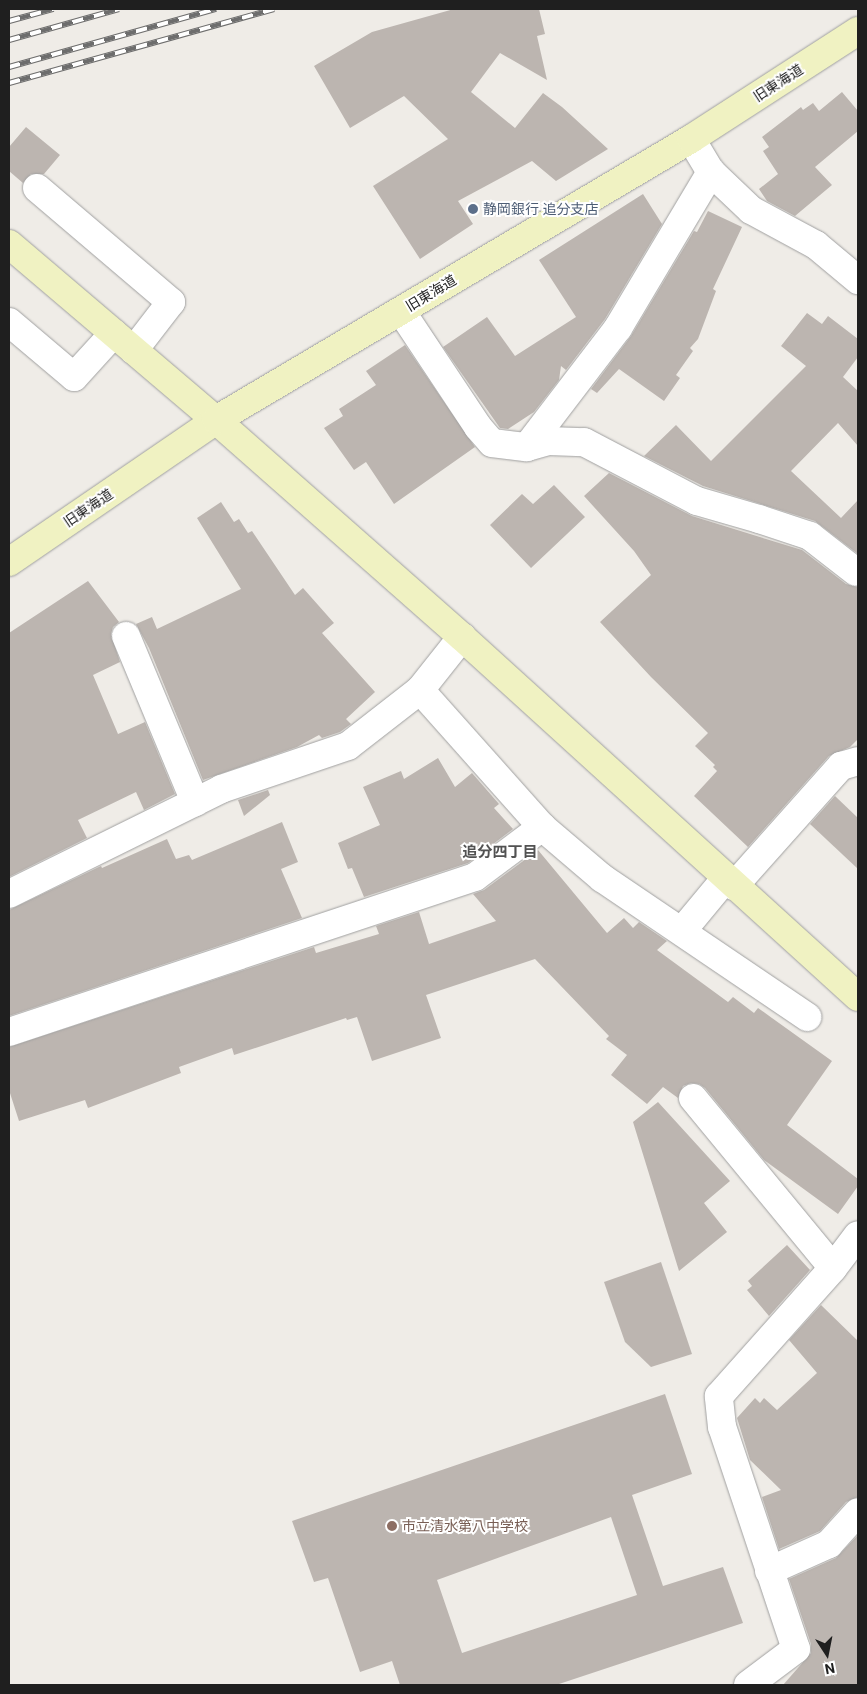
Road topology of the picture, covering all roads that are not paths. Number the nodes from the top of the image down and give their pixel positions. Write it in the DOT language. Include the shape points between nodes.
graph roads {
  1 [pos="858,31"];
  2 [pos="691,139"];
  3 [pos="711,172"];
  4 [pos="37,188"];
  5 [pos="9,244"];
  6 [pos="858,280"];
  7 [pos="401,311"];
  8 [pos="9,322"];
  9 [pos="124,342"];
  10 [pos="216,420"];
  11 [pos="527,447"];
  12 [pos="9,562"];
  13 [pos="856,572"];
  14 [pos="126,636"];
  15 [pos="462,637"];
  16 [pos="420,690"];
  17 [pos="858,761"];
  18 [pos="194,802"];
  19 [pos="542,827"];
  20 [pos="730,882"];
  21 [pos="9,894"];
  22 [pos="682,931"];
  23 [pos="858,997"];
  24 [pos="806,1017"];
  25 [pos="9,1032"];
  26 [pos="693,1098"];
  27 [pos="858,1235"];
  28 [pos="833,1268"];
  29 [pos="858,1512"];
  30 [pos="769,1571"];
  31 [pos="748,1685"];
  1 -- 2 [label="street, 旧東海道"];
  2 -- 3 [label="street"];
  2 -- 7 [label="street, 旧東海道"];
  3 -- 6 [label="street" via="751,210 816,245"];
  3 -- 11 [label="street" via="618,328"];
  4 -- 9 [label="street" via="171,302"];
  5 -- 9 [label="street"];
  7 -- 10 [label="street, 旧東海道"];
  7 -- 11 [label="street" via="492,443"];
  8 -- 9 [label="street" via="74,377"];
  9 -- 10 [label="street"];
  10 -- 12 [label="street, 旧東海道"];
  10 -- 15 [label="street"];
  11 -- 13 [label="street" via="548,441 584,442 696,501 810,536"];
  14 -- 18 [label="street"];
  15 -- 16 [label="street"];
  15 -- 20 [label="street"];
  16 -- 18 [label="street" via="348,746 221,788"];
  16 -- 19 [label="street"];
  17 -- 20 [label="street" via="841,766"];
  18 -- 21 [label="street"];
  19 -- 22 [label="street" via="602,878"];
  19 -- 25 [label="street" via="475,876"];
  20 -- 22 [label="street"];
  20 -- 23 [label="street"];
  22 -- 24 [label="street"];
  26 -- 28 [label="street"];
  27 -- 28 [label="street"];
  28 -- 30 [label="street" via="719,1396 722,1427"];
  29 -- 30 [label="street" via="829,1544"];
  30 -- 31 [label="street" via="796,1649"];
}
